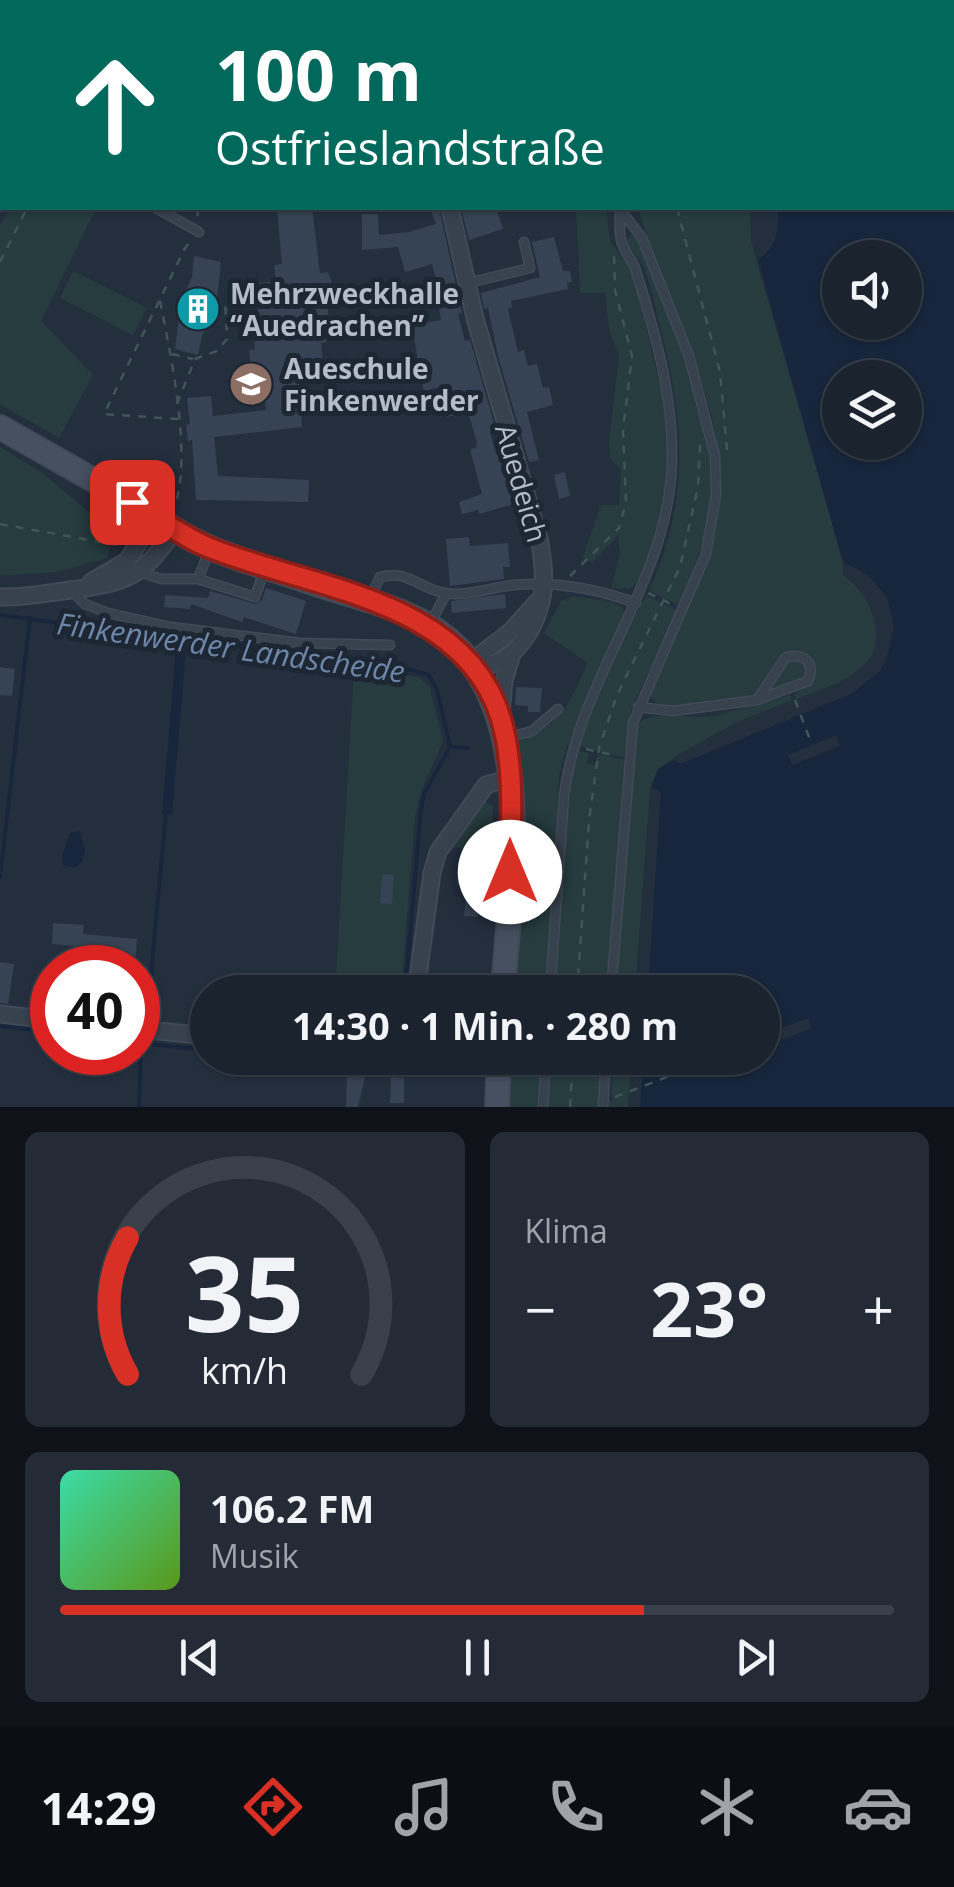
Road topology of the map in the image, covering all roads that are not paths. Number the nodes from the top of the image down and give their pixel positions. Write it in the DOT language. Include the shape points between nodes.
graph roads {
  1 [pos="160,210"];
  2 [pos="450,210"];
  3 [pos="620,210"];
  4 [pos="622,210"];
  5 [pos="199,232"];
  6 [pos="524,242"];
  7 [pos="468,283"];
  8 [pos="0,427"];
  9 [pos="73,471"];
  10 [pos="173,522"];
  11 [pos="143,538"];
  12 [pos="211,548"];
  13 [pos="134,566"];
  14 [pos="266,567"];
  15 [pos="198,579"];
  16 [pos="544,584"];
  17 [pos="71,590"];
  18 [pos="446,594"];
  19 [pos="0,597"];
  20 [pos="370,601"];
  21 [pos="636,603"];
  22 [pos="429,626"];
  23 [pos="390,645"];
  24 [pos="514,650"];
  25 [pos="470,662"];
  26 [pos="758,700"];
  27 [pos="638,707"];
  28 [pos="558,710"];
  29 [pos="503,728"];
  30 [pos="509,778"];
  31 [pos="418,975"];
  32 [pos="504,975"];
  33 [pos="551,975"];
  34 [pos="612,975"];
  35 [pos="0,1014"];
  36 [pos="30,1017"];
  37 [pos="160,1031"];
  38 [pos="190,1034"];
  39 [pos="499,1075"];
  40 [pos="545,1075"];
  41 [pos="605,1075"];
  42 [pos="496,1107"];
  43 [pos="543,1107"];
  44 [pos="603,1107"];
  1 -- 5 [label="lane"];
  2 -- 7 [label="street, Auedeich"];
  3 -- 21 [label="lane" via="621,237 658,354 672,429 668,497"];
  4 -- 27 [label="lane" via="637,227 689,356 715,456 706,554"];
  6 -- 7 [label="lane" via="530,268"];
  7 -- 16 [label="street, Auedeich" via="539,538"];
  8 -- 9 [label="street"];
  9 -- 10 [label="street"];
  9 -- 11 [label="street"];
  10 -- 11 [label="street"];
  10 -- 12 [label="street"];
  10 -- 13 [label="street" via="156,556"];
  11 -- 13 [label="street"];
  12 -- 14 [label="street"];
  12 -- 15 [label="lane"];
  13 -- 15 [label="lane" via="161,578"];
  13 -- 17 [label="street"];
  14 -- 15 [label="lane" via="255,597"];
  14 -- 20 [label="street"];
  16 -- 18 [label="lane"];
  16 -- 21 [label="lane"];
  16 -- 24 [label="street, Auedeich" via="538,612"];
  16 -- 25 [label="street" via="522,621"];
  17 -- 19 [label="street"];
  17 -- 23 [label="lane" via="108,614 171,627"];
  18 -- 20 [label="lane" via="395,572 380,576"];
  18 -- 22 [label="lane"];
  20 -- 22 [label="street"];
  21 -- 33 [label="lane" via="592,694 566,780"];
  22 -- 25 [label="street"];
  24 -- 25 [label="street" via="493,666"];
  24 -- 29 [label="street, Auedeich" via="504,681"];
  25 -- 29 [label="street"];
  26 -- 26 [label="lane" via="804,685 811,674 808,662 786,657"];
  26 -- 27 [label="lane" via="673,710"];
  27 -- 34 [label="lane"];
  28 -- 29 [label="lane" via="532,731"];
  29 -- 30 [label="street"];
  30 -- 31 [label="street" via="486,785 438,852"];
  30 -- 32 [label="street"];
  35 -- 36 [label="street"];
  37 -- 38 [label="street"];
  39 -- 42 [label="street"];
  40 -- 43 [label="lane"];
  41 -- 44 [label="lane"];
}
